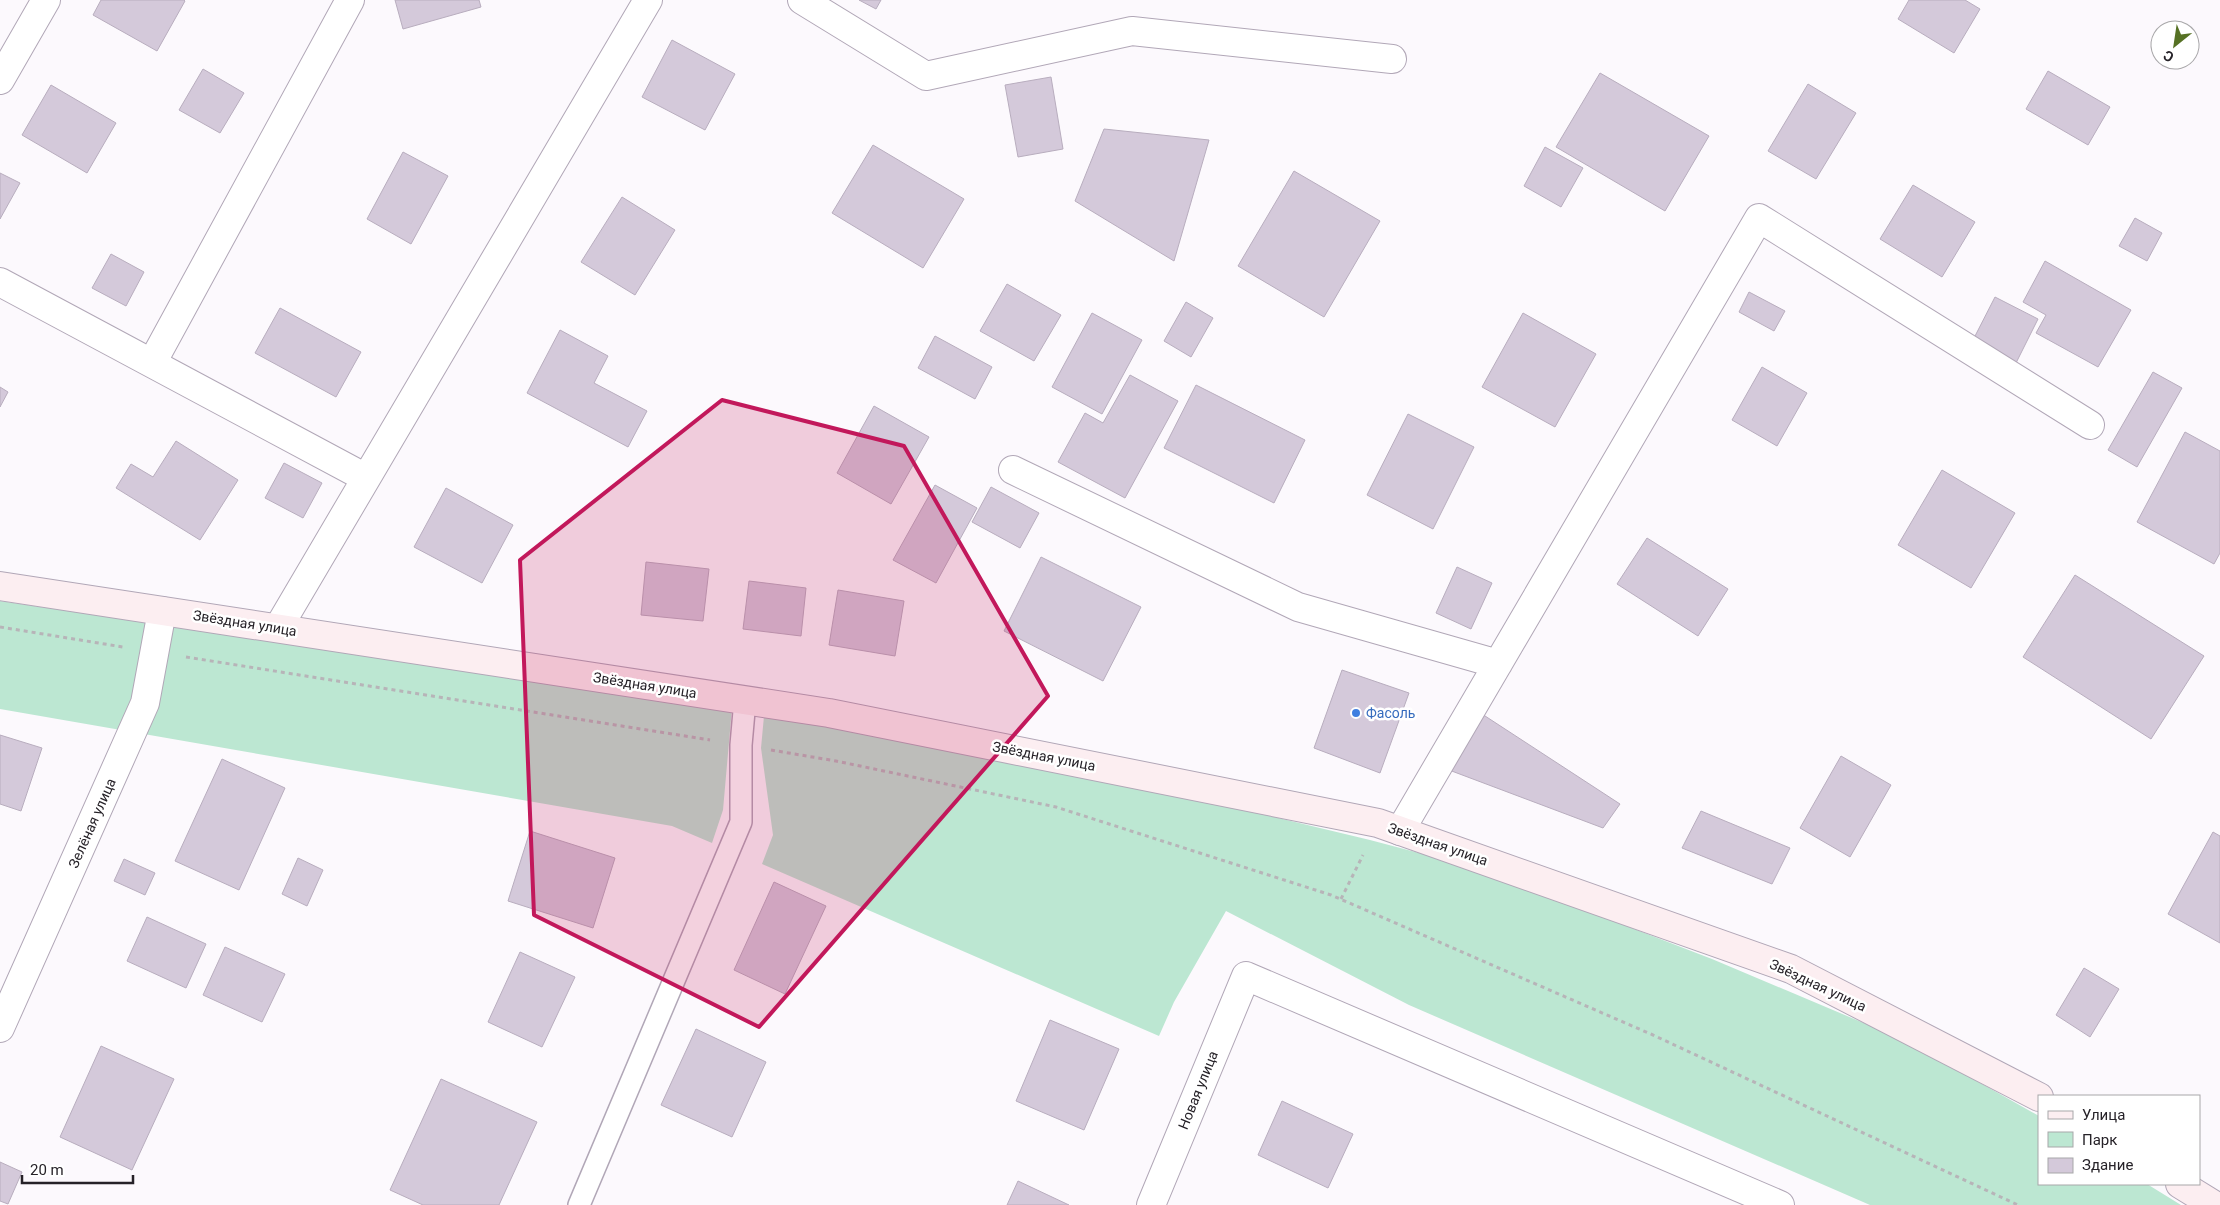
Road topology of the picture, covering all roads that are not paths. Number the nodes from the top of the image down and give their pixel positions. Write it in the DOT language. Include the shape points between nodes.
graph roads {
  1 [pos="46,0"];
  2 [pos="350,0"];
  3 [pos="648,0"];
  4 [pos="802,0"];
  5 [pos="1392,59"];
  6 [pos="0,80"];
  7 [pos="0,282"];
  8 [pos="152,363"];
  9 [pos="2090,425"];
  10 [pos="1014,470"];
  11 [pos="366,478"];
  12 [pos="0,586"];
  13 [pos="162,611"];
  14 [pos="278,628"];
  15 [pos="1498,664"];
  16 [pos="745,700"];
  17 [pos="1400,830"];
  18 [pos="0,1028"];
  19 [pos="2038,1096"];
  20 [pos="2182,1185"];
  21 [pos="579,1205"];
  22 [pos="1151,1205"];
  23 [pos="1780,1205"];
  24 [pos="2214,1205"];
  1 -- 6 [label="street"];
  2 -- 8 [label="street"];
  3 -- 11 [label="street"];
  4 -- 5 [label="street" via="926,76 1132,31"];
  7 -- 8 [label="street"];
  8 -- 11 [label="street"];
  9 -- 15 [label="street" via="1759,218"];
  10 -- 15 [label="street" via="1298,606"];
  11 -- 14 [label="street"];
  12 -- 13 [label="street, Звёздная улица"];
  13 -- 14 [label="street, Звёздная улица"];
  13 -- 18 [label="street, Зелёная улица" via="145,703"];
  14 -- 16 [label="street, Звёздная улица"];
  15 -- 17 [label="street"];
  16 -- 17 [label="street, Звёздная улица" via="849,717"];
  16 -- 21 [label="lane" via="741,745 741,822"];
  17 -- 19 [label="street, Звёздная улица" via="1791,970"];
  20 -- 24 [label="street"];
  22 -- 23 [label="street, Новая улица" via="1246,976"];
}
